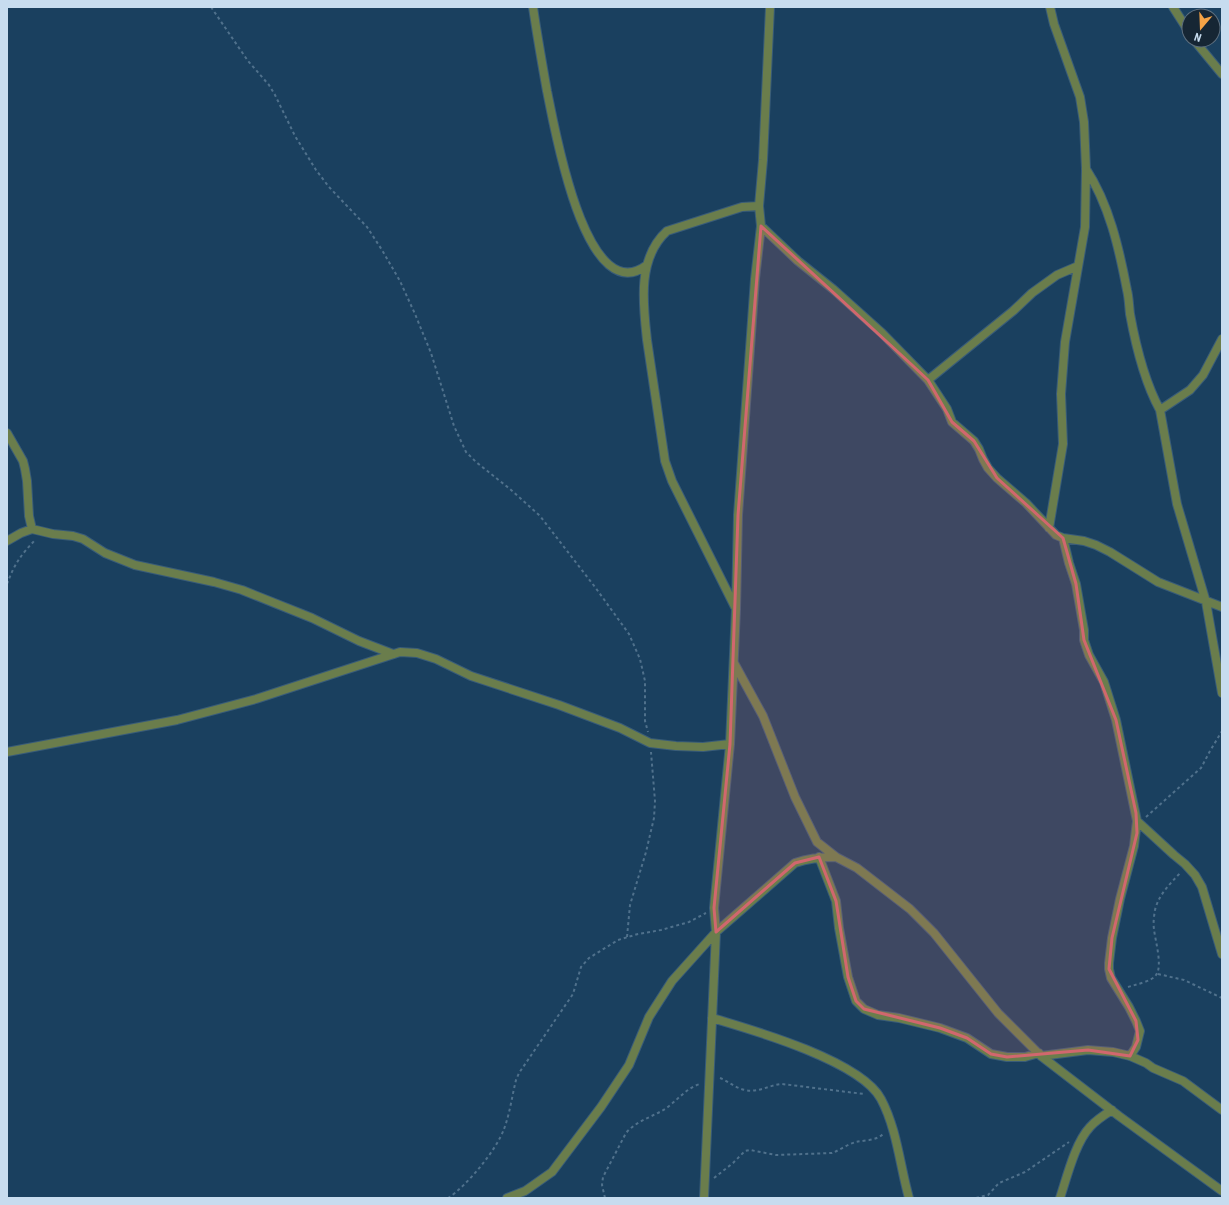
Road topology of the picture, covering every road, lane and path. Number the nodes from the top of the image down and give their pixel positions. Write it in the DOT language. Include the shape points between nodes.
graph roads {
  1 [pos="211,7"];
  2 [pos="533,7"];
  3 [pos="770,7"];
  4 [pos="1050,7"];
  5 [pos="1173,7"];
  6 [pos="1181,20"];
  7 [pos="1201,48"];
  8 [pos="1222,74"];
  9 [pos="1086,169"];
  10 [pos="759,206"];
  11 [pos="761,226"];
  12 [pos="646,265"];
  13 [pos="1078,266"];
  14 [pos="1222,339"];
  15 [pos="928,380"];
  16 [pos="1160,410"];
  17 [pos="7,433"];
  18 [pos="1049,528"];
  19 [pos="32,529"];
  20 [pos="44,532"];
  21 [pos="1063,538"];
  22 [pos="7,541"];
  23 [pos="7,584"];
  24 [pos="1206,602"];
  25 [pos="1222,607"];
  26 [pos="736,609"];
  27 [pos="393,654"];
  28 [pos="734,662"];
  29 [pos="1222,692"];
  30 [pos="1222,731"];
  31 [pos="650,743"];
  32 [pos="730,744"];
  33 [pos="7,752"];
  34 [pos="1139,822"];
  35 [pos="819,856"];
  36 [pos="836,856"];
  37 [pos="1185,864"];
  38 [pos="714,908"];
  39 [pos="716,932"];
  40 [pos="627,937"];
  41 [pos="1222,954"];
  42 [pos="1157,974"];
  43 [pos="1118,989"];
  44 [pos="1222,998"];
  45 [pos="712,1018"];
  46 [pos="1040,1054"];
  47 [pos="1130,1056"];
  48 [pos="709,1080"];
  49 [pos="881,1098"];
  50 [pos="1112,1110"];
  51 [pos="1222,1110"];
  52 [pos="891,1125"];
  53 [pos="1084,1134"];
  54 [pos="704,1186"];
  55 [pos="1222,1191"];
  56 [pos="448,1198"];
  57 [pos="506,1198"];
  58 [pos="605,1198"];
  59 [pos="704,1198"];
  60 [pos="909,1198"];
  61 [pos="976,1198"];
  62 [pos="1060,1198"];
  1 -- 31 [label="path" via="275,95 295,136 316,170 367,227 386,256 400,281 431,353 454,426 466,452 540,516 629,634 640,658 645,681 645,721"];
  2 -- 12 [label="street" via="562,165 587,234 597,252 614,268 623,272 633,272"];
  3 -- 10 [label="street"];
  4 -- 9 [label="street" via="1080,97"];
  5 -- 6 [label="street"];
  7 -- 8 [label="street"];
  9 -- 13 [label="street" via="1085,227"];
  9 -- 16 [label="street" via="1102,198 1110,220 1141,359"];
  10 -- 11 [label="street"];
  10 -- 12 [label="street" via="742,207 667,231 660,238"];
  11 -- 15 [label="street" via="882,333"];
  11 -- 26 [label="street" via="754,279 739,508"];
  12 -- 26 [label="street" via="645,320 665,461 672,481"];
  13 -- 15 [label="street" via="1057,275 1032,293"];
  13 -- 18 [label="street" via="1065,342 1061,394 1063,444"];
  14 -- 16 [label="street" via="1203,375 1190,390"];
  15 -- 18 [label="street" via="947,409 952,422 974,442 992,473 1026,503"];
  16 -- 24 [label="street" via="1177,504"];
  17 -- 19 [label="street" via="23,461 28,481"];
  18 -- 21 [label="street"];
  19 -- 20 [label="street"];
  19 -- 22 [label="street"];
  20 -- 23 [label="path" via="23,553 14,566"];
  20 -- 27 [label="street" via="83,539 105,553 135,565 242,590"];
  21 -- 24 [label="street" via="1096,545 1158,582"];
  21 -- 34 [label="street" via="1076,584 1084,640 1104,682 1116,720"];
  24 -- 25 [label="street"];
  24 -- 29 [label="street"];
  26 -- 28 [label="street"];
  27 -- 31 [label="street" via="417,653 436,659 471,676 559,705 620,728"];
  27 -- 33 [label="street" via="256,699 176,720"];
  28 -- 32 [label="street"];
  28 -- 36 [label="street" via="763,716 794,797 817,842"];
  30 -- 34 [label="path" via="1201,768"];
  31 -- 32 [label="street" via="703,747"];
  31 -- 40 [label="path" via="654,818 630,905"];
  32 -- 38 [label="street"];
  34 -- 37 [label="street"];
  34 -- 43 [label="street" via="1112,938 1109,969"];
  35 -- 36 [label="street"];
  35 -- 39 [label="street" via="795,863"];
  35 -- 46 [label="street" via="836,901 848,977 856,1001 864,1010 940,1028 967,1038 991,1054 1011,1057"];
  36 -- 46 [label="street" via="857,868 910,909 934,933 998,1014"];
  37 -- 41 [label="street" via="1202,887"];
  37 -- 42 [label="path" via="1167,886 1155,911"];
  38 -- 39 [label="street"];
  38 -- 40 [label="path" via="689,922"];
  39 -- 45 [label="street"];
  39 -- 57 [label="street" via="672,981 649,1017 630,1064 552,1172 525,1191"];
  40 -- 56 [label="path" via="600,950 588,958 581,967 573,994 519,1073 504,1130 467,1183"];
  42 -- 43 [label="path" via="1149,980"];
  42 -- 44 [label="path" via="1184,980"];
  43 -- 47 [label="street" via="1140,1031 1136,1047"];
  45 -- 48 [label="street"];
  45 -- 49 [label="street" via="760,1032 809,1051 856,1075 871,1085"];
  46 -- 47 [label="street" via="1088,1050"];
  46 -- 50 [label="street"];
  47 -- 51 [label="street" via="1183,1081"];
  48 -- 49 [label="path" via="720,1078 745,1090 782,1084"];
  48 -- 54 [label="street"];
  48 -- 58 [label="path" via="692,1086 663,1110 630,1127 603,1177"];
  49 -- 52 [label="street"];
  50 -- 53 [label="street" via="1098,1119"];
  50 -- 55 [label="street"];
  52 -- 54 [label="path" via="881,1136 853,1143 832,1153 776,1155 745,1151"];
  52 -- 60 [label="street"];
  53 -- 61 [label="path" via="1025,1172 999,1183 988,1195"];
  53 -- 62 [label="street"];
  54 -- 59 [label="street"];
}
